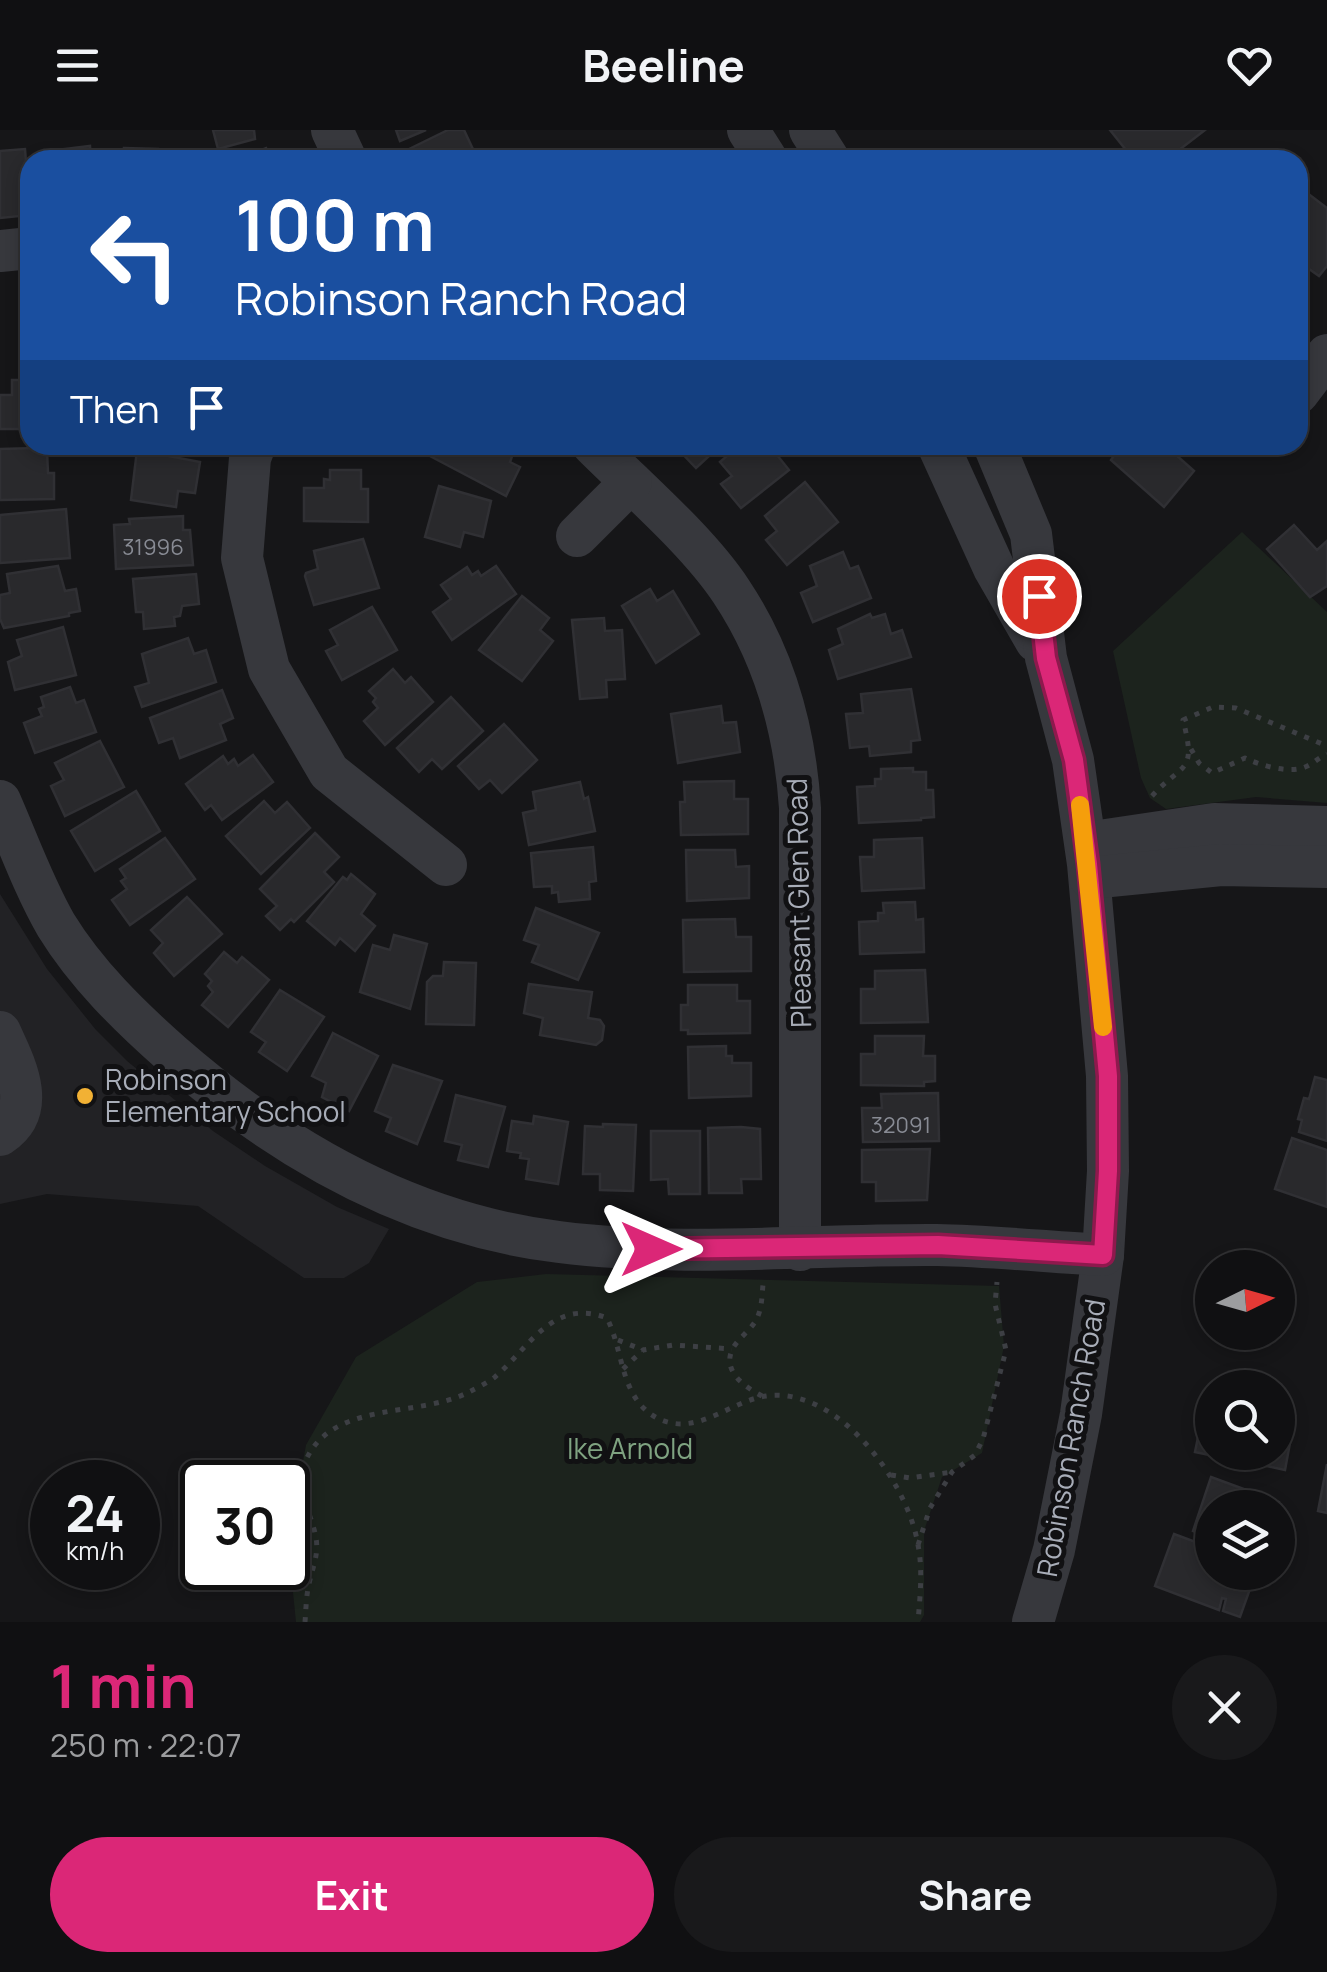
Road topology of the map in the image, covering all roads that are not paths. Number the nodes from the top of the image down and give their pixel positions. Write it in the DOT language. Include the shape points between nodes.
graph roads {
  1 [pos="1327,356"];
  2 [pos="1308,380"];
  3 [pos="251,455"];
  4 [pos="603,455"];
  5 [pos="943,455"];
  6 [pos="998,455"];
  7 [pos="631,482"];
  8 [pos="577,536"];
  9 [pos="1046,658"];
  10 [pos="0,801"];
  11 [pos="1327,827"];
  12 [pos="1088,860"];
  13 [pos="446,865"];
  14 [pos="1327,866"];
  15 [pos="0,1032"];
  16 [pos="0,1135"];
  17 [pos="782,1249"];
  18 [pos="1103,1255"];
  19 [pos="1033,1622"];
  1 -- 2 [label="street"];
  3 -- 13 [label="street" via="242,558 269,670 329,772"];
  4 -- 7 [label="street, Pleasant Glen Road"];
  5 -- 9 [label="street, Robinson Ranch Road" via="994,568"];
  6 -- 9 [label="street, Robinson Ranch Road" via="1031,534"];
  7 -- 8 [label="street"];
  7 -- 17 [label="street, Pleasant Glen Road" via="730,589 764,651 797,760"];
  9 -- 12 [label="street, Robinson Ranch Road" via="1074,760"];
  10 -- 17 [label="street" via="56,924 131,1019 224,1100 325,1164 397,1200 492,1230 632,1248"];
  11 -- 12 [label="street" via="1214,824 1147,835"];
  12 -- 14 [label="street"];
  12 -- 18 [label="street, Robinson Ranch Road" via="1108,1076"];
  15 -- 16 [label="street" via="22,1088 20,1110"];
  17 -- 18 [label="street" via="938,1245"];
  18 -- 19 [label="street, Robinson Ranch Road" via="1080,1414"];
}
